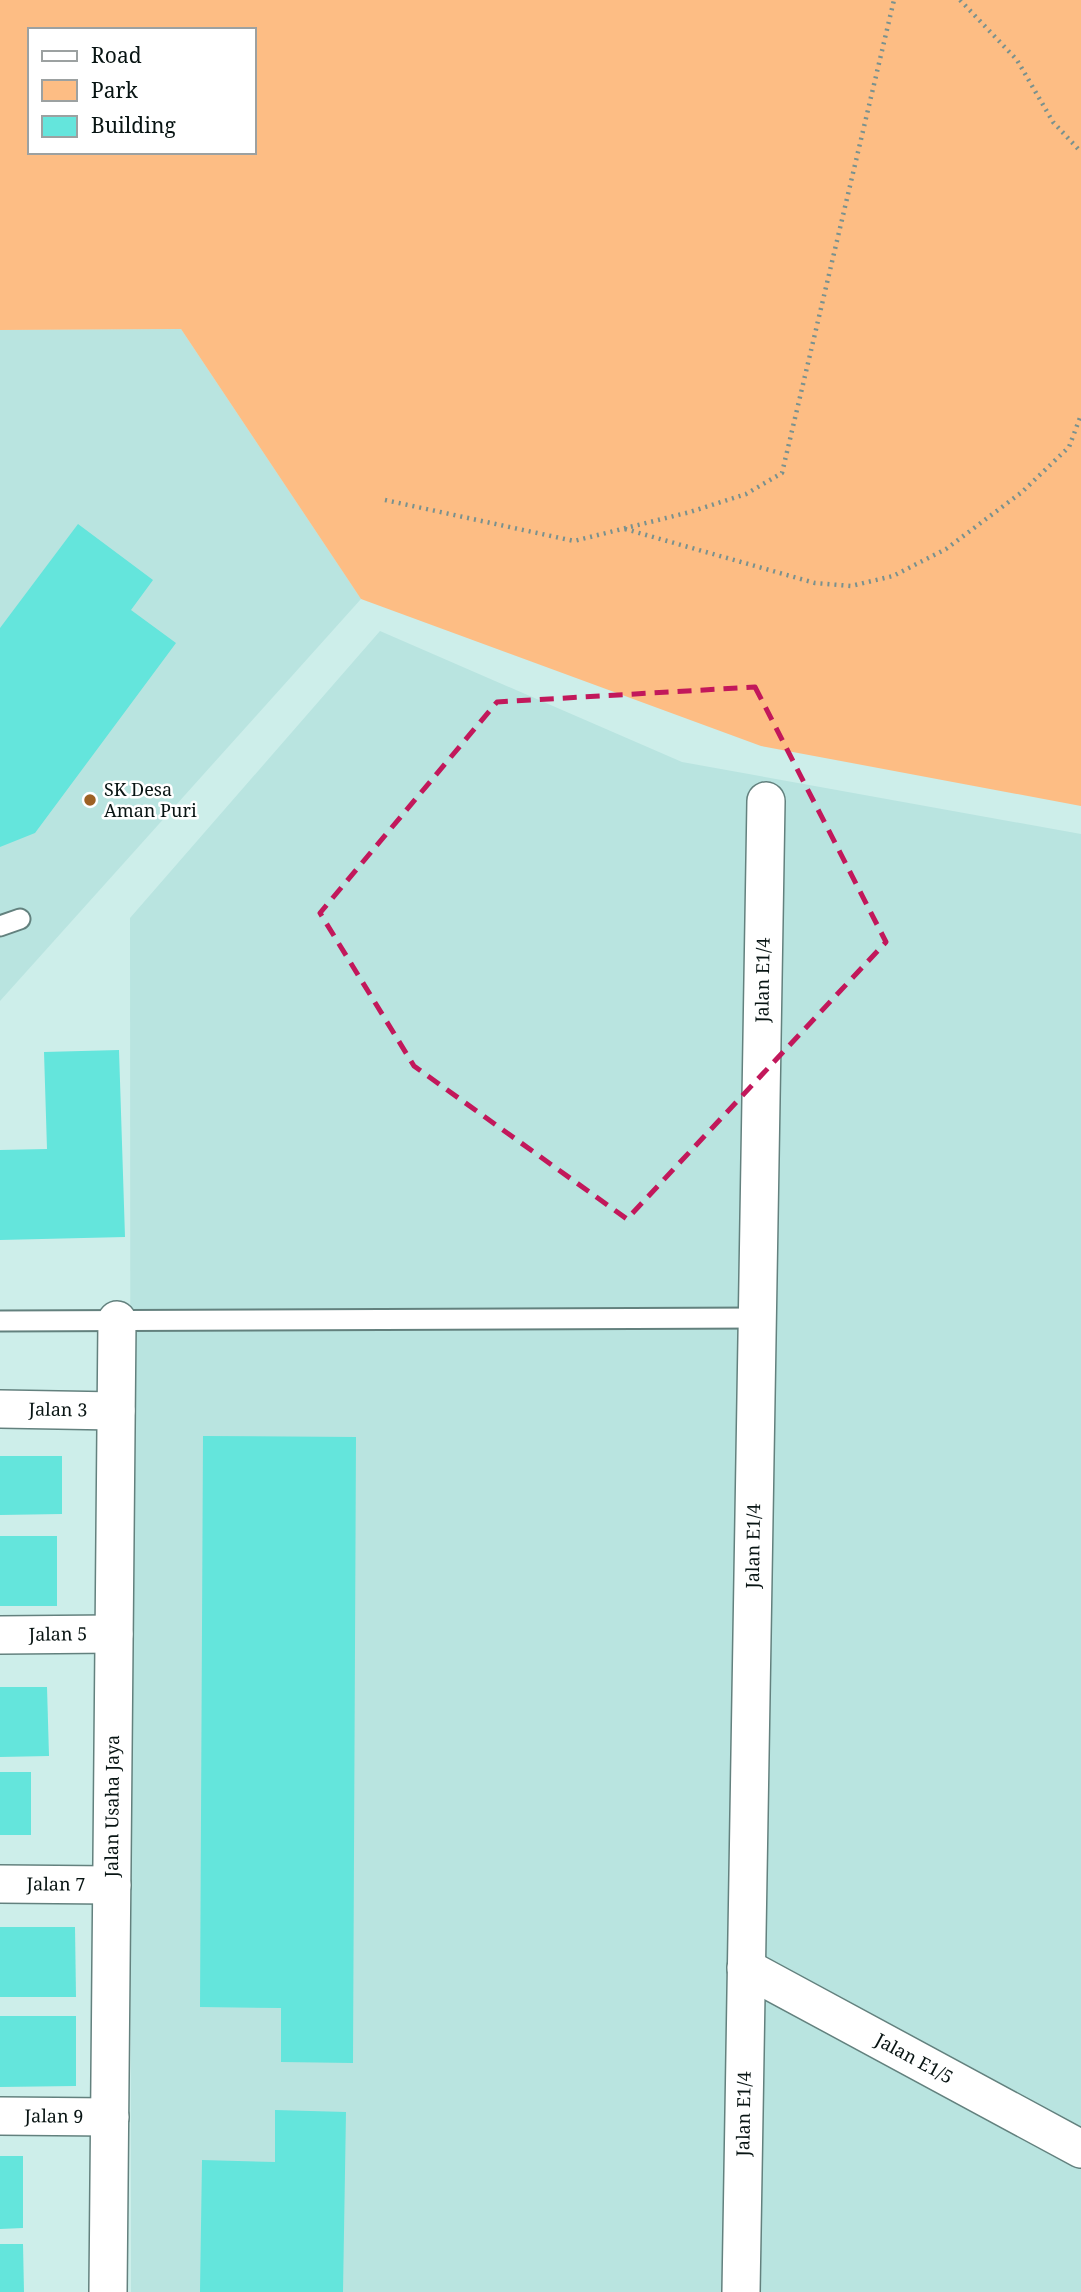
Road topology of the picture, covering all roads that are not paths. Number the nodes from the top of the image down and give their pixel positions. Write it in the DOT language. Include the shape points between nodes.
graph roads {
  1 [pos="766,801"];
  2 [pos="20,919"];
  3 [pos="0,926"];
  4 [pos="757,1318"];
  5 [pos="117,1320"];
  6 [pos="0,1321"];
  7 [pos="0,1409"];
  8 [pos="116,1411"];
  9 [pos="114,1634"];
  10 [pos="0,1635"];
  11 [pos="0,1884"];
  12 [pos="112,1885"];
  13 [pos="746,1968"];
  14 [pos="0,2116"];
  15 [pos="110,2117"];
  16 [pos="1081,2149"];
  17 [pos="108,2292"];
  18 [pos="741,2292"];
  1 -- 4 [label="street, Jalan E1/4"];
  2 -- 3 [label="lane"];
  4 -- 5 [label="lane"];
  4 -- 13 [label="street, Jalan E1/4"];
  5 -- 6 [label="lane"];
  5 -- 8 [label="street, Jalan Usaha Jaya"];
  7 -- 8 [label="street, Jalan 3"];
  8 -- 9 [label="street, Jalan Usaha Jaya"];
  9 -- 10 [label="street, Jalan 5"];
  9 -- 12 [label="street, Jalan Usaha Jaya"];
  11 -- 12 [label="street, Jalan 7"];
  12 -- 15 [label="street, Jalan Usaha Jaya"];
  13 -- 16 [label="street, Jalan E1/5"];
  13 -- 18 [label="street, Jalan E1/4"];
  14 -- 15 [label="street, Jalan 9"];
  15 -- 17 [label="street, Jalan Usaha Jaya"];
}
